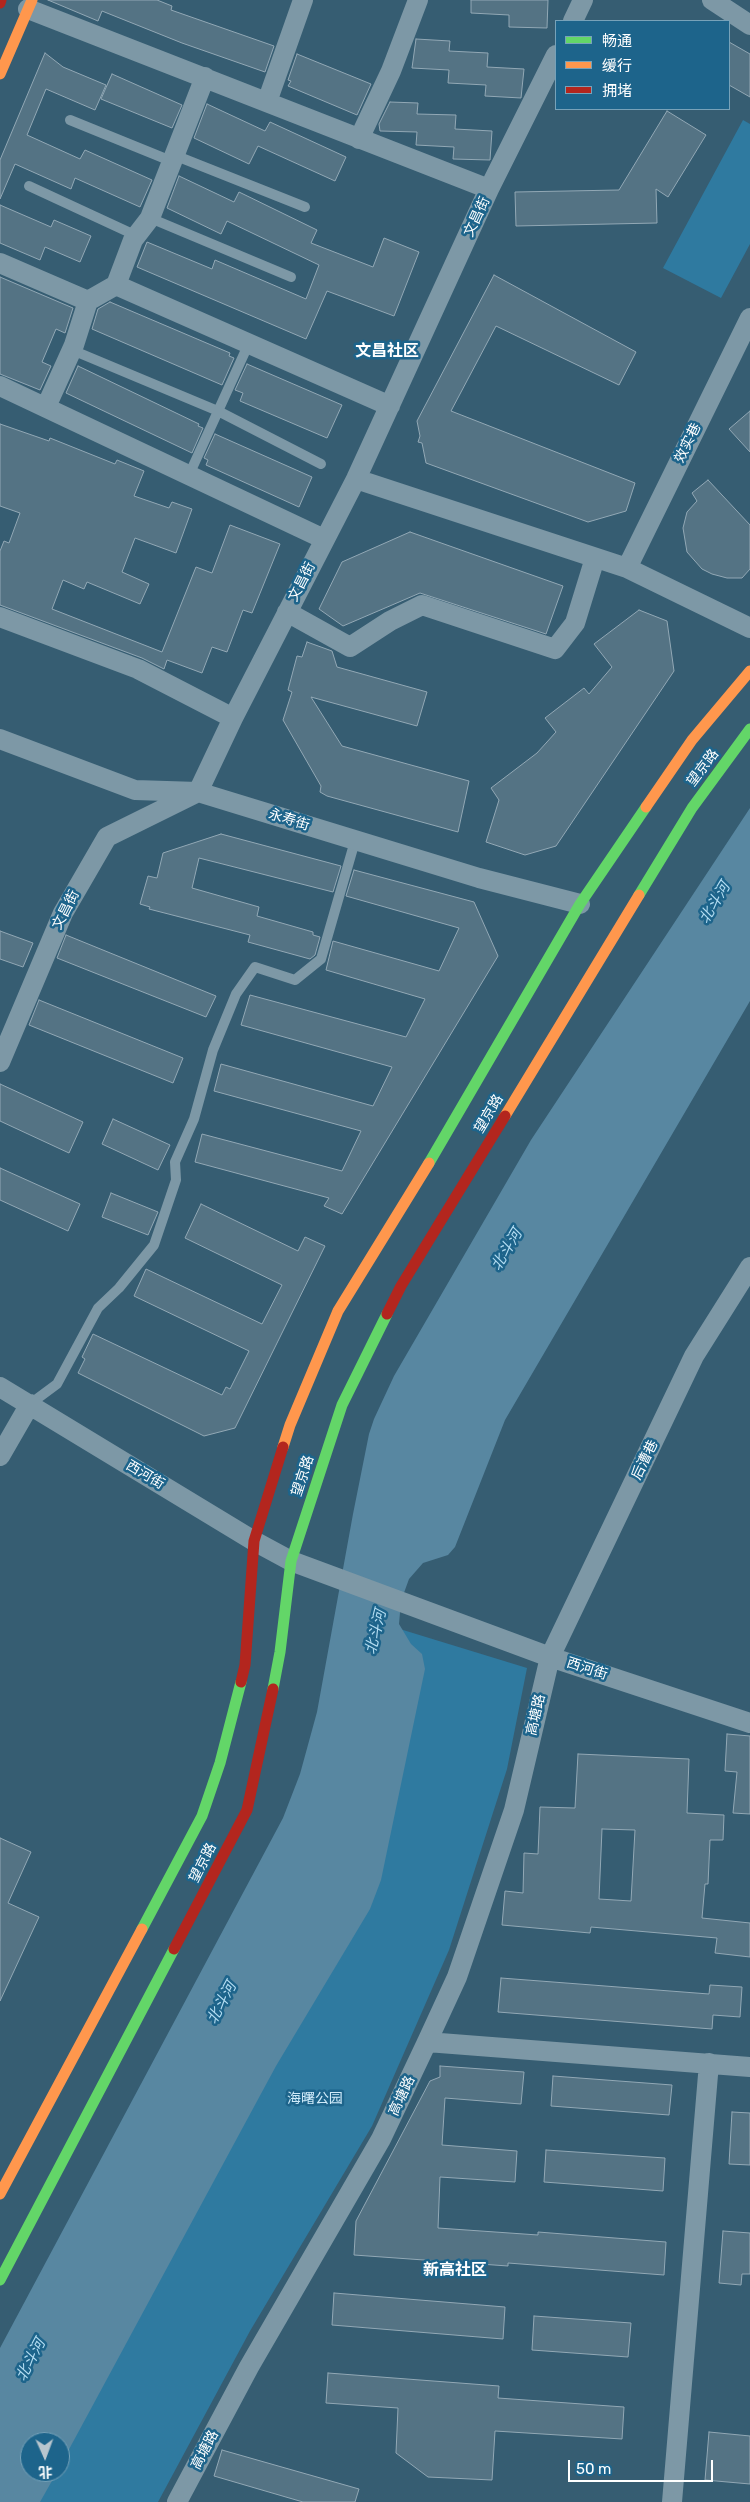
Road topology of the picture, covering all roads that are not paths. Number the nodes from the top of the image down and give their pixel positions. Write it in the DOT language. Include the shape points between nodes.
graph roads {
  1 [pos="303,0"];
  2 [pos="418,0"];
  3 [pos="584,0"];
  4 [pos="712,0"];
  5 [pos="30,4"];
  6 [pos="574,20"];
  7 [pos="750,24"];
  8 [pos="555,57"];
  9 [pos="0,74"];
  10 [pos="205,77"];
  11 [pos="266,102"];
  12 [pos="70,120"];
  13 [pos="360,139"];
  14 [pos="173,158"];
  15 [pos="29,186"];
  16 [pos="489,190"];
  17 [pos="305,208"];
  18 [pos="150,218"];
  19 [pos="136,236"];
  20 [pos="0,263"];
  21 [pos="291,277"];
  22 [pos="116,285"];
  23 [pos="88,302"];
  24 [pos="750,318"];
  25 [pos="249,344"];
  26 [pos="72,350"];
  27 [pos="0,386"];
  28 [pos="390,406"];
  29 [pos="46,407"];
  30 [pos="218,411"];
  31 [pos="322,464"];
  32 [pos="189,475"];
  33 [pos="356,479"];
  34 [pos="324,539"];
  35 [pos="595,558"];
  36 [pos="627,568"];
  37 [pos="287,612"];
  38 [pos="0,617"];
  39 [pos="750,628"];
  40 [pos="750,671"];
  41 [pos="233,718"];
  42 [pos="750,729"];
  43 [pos="0,739"];
  44 [pos="198,792"];
  45 [pos="354,841"];
  46 [pos="580,904"];
  47 [pos="0,1060"];
  48 [pos="750,1267"];
  49 [pos="0,1386"];
  50 [pos="30,1404"];
  51 [pos="0,1456"];
  52 [pos="254,1541"];
  53 [pos="291,1561"];
  54 [pos="550,1658"];
  55 [pos="750,1722"];
  56 [pos="427,2042"];
  57 [pos="709,2063"];
  58 [pos="750,2066"];
  59 [pos="0,2194"];
  60 [pos="0,2280"];
  61 [pos="178,2502"];
  62 [pos="672,2502"];
  1 -- 11 [label="street"];
  2 -- 13 [label="street"];
  3 -- 6 [label="street"];
  4 -- 7 [label="street"];
  5 -- 9 [label="main road"];
  5 -- 10 [label="street"];
  8 -- 16 [label="street, 文昌街"];
  10 -- 11 [label="street"];
  10 -- 14 [label="street"];
  11 -- 13 [label="street"];
  12 -- 14 [label="lane"];
  13 -- 16 [label="street"];
  14 -- 17 [label="lane"];
  14 -- 18 [label="street"];
  15 -- 19 [label="lane"];
  16 -- 28 [label="street, 文昌街"];
  18 -- 19 [label="street"];
  18 -- 21 [label="lane"];
  19 -- 22 [label="street"];
  20 -- 23 [label="street"];
  22 -- 23 [label="street"];
  22 -- 25 [label="street"];
  23 -- 26 [label="street"];
  24 -- 36 [label="street, 效实巷"];
  25 -- 28 [label="street"];
  25 -- 30 [label="lane"];
  26 -- 29 [label="street"];
  26 -- 30 [label="lane"];
  27 -- 29 [label="street"];
  28 -- 33 [label="street, 文昌街"];
  29 -- 32 [label="street"];
  30 -- 31 [label="lane"];
  30 -- 32 [label="lane"];
  32 -- 34 [label="street"];
  33 -- 34 [label="street, 文昌街"];
  33 -- 35 [label="street"];
  34 -- 37 [label="street, 文昌街"];
  35 -- 36 [label="street"];
  35 -- 37 [label="street" via="575,622 555,649 422,605 390,621 350,648"];
  36 -- 39 [label="street"];
  37 -- 41 [label="street, 文昌街"];
  38 -- 41 [label="street" via="138,669"];
  40 -- 46 [label="main road, 望京路" via="692,740"];
  41 -- 44 [label="street, 文昌街"];
  42 -- 53 [label="main road, 望京路" via="692,808 401,1286 342,1405"];
  43 -- 44 [label="street, 永寿街" via="135,790"];
  44 -- 45 [label="street, 永寿街"];
  44 -- 47 [label="street, 文昌街" via="107,837 63,913"];
  45 -- 46 [label="street, 永寿街"];
  45 -- 50 [label="lane" via="321,959 295,980 255,967 236,994 213,1050 194,1118 175,1162 176,1180 154,1245 98,1308 57,1384"];
  46 -- 52 [label="main road, 望京路" via="438,1149 338,1311 290,1425"];
  48 -- 54 [label="street, 后漕巷" via="694,1356"];
  49 -- 50 [label="street, 西河街"];
  50 -- 51 [label="street"];
  50 -- 52 [label="street, 西河街"];
  52 -- 53 [label="street, 西河街"];
  52 -- 59 [label="main road, 望京路" via="245,1665 220,1763 202,1816"];
  53 -- 54 [label="street, 西河街"];
  53 -- 60 [label="main road, 望京路" via="280,1652 247,1810"];
  54 -- 55 [label="street, 西河街"];
  54 -- 56 [label="street, 高塘路" via="514,1810 457,1977"];
  56 -- 57 [label="street"];
  56 -- 61 [label="street, 高塘路" via="381,2139 249,2367"];
  57 -- 58 [label="street"];
  57 -- 62 [label="street"];
}
